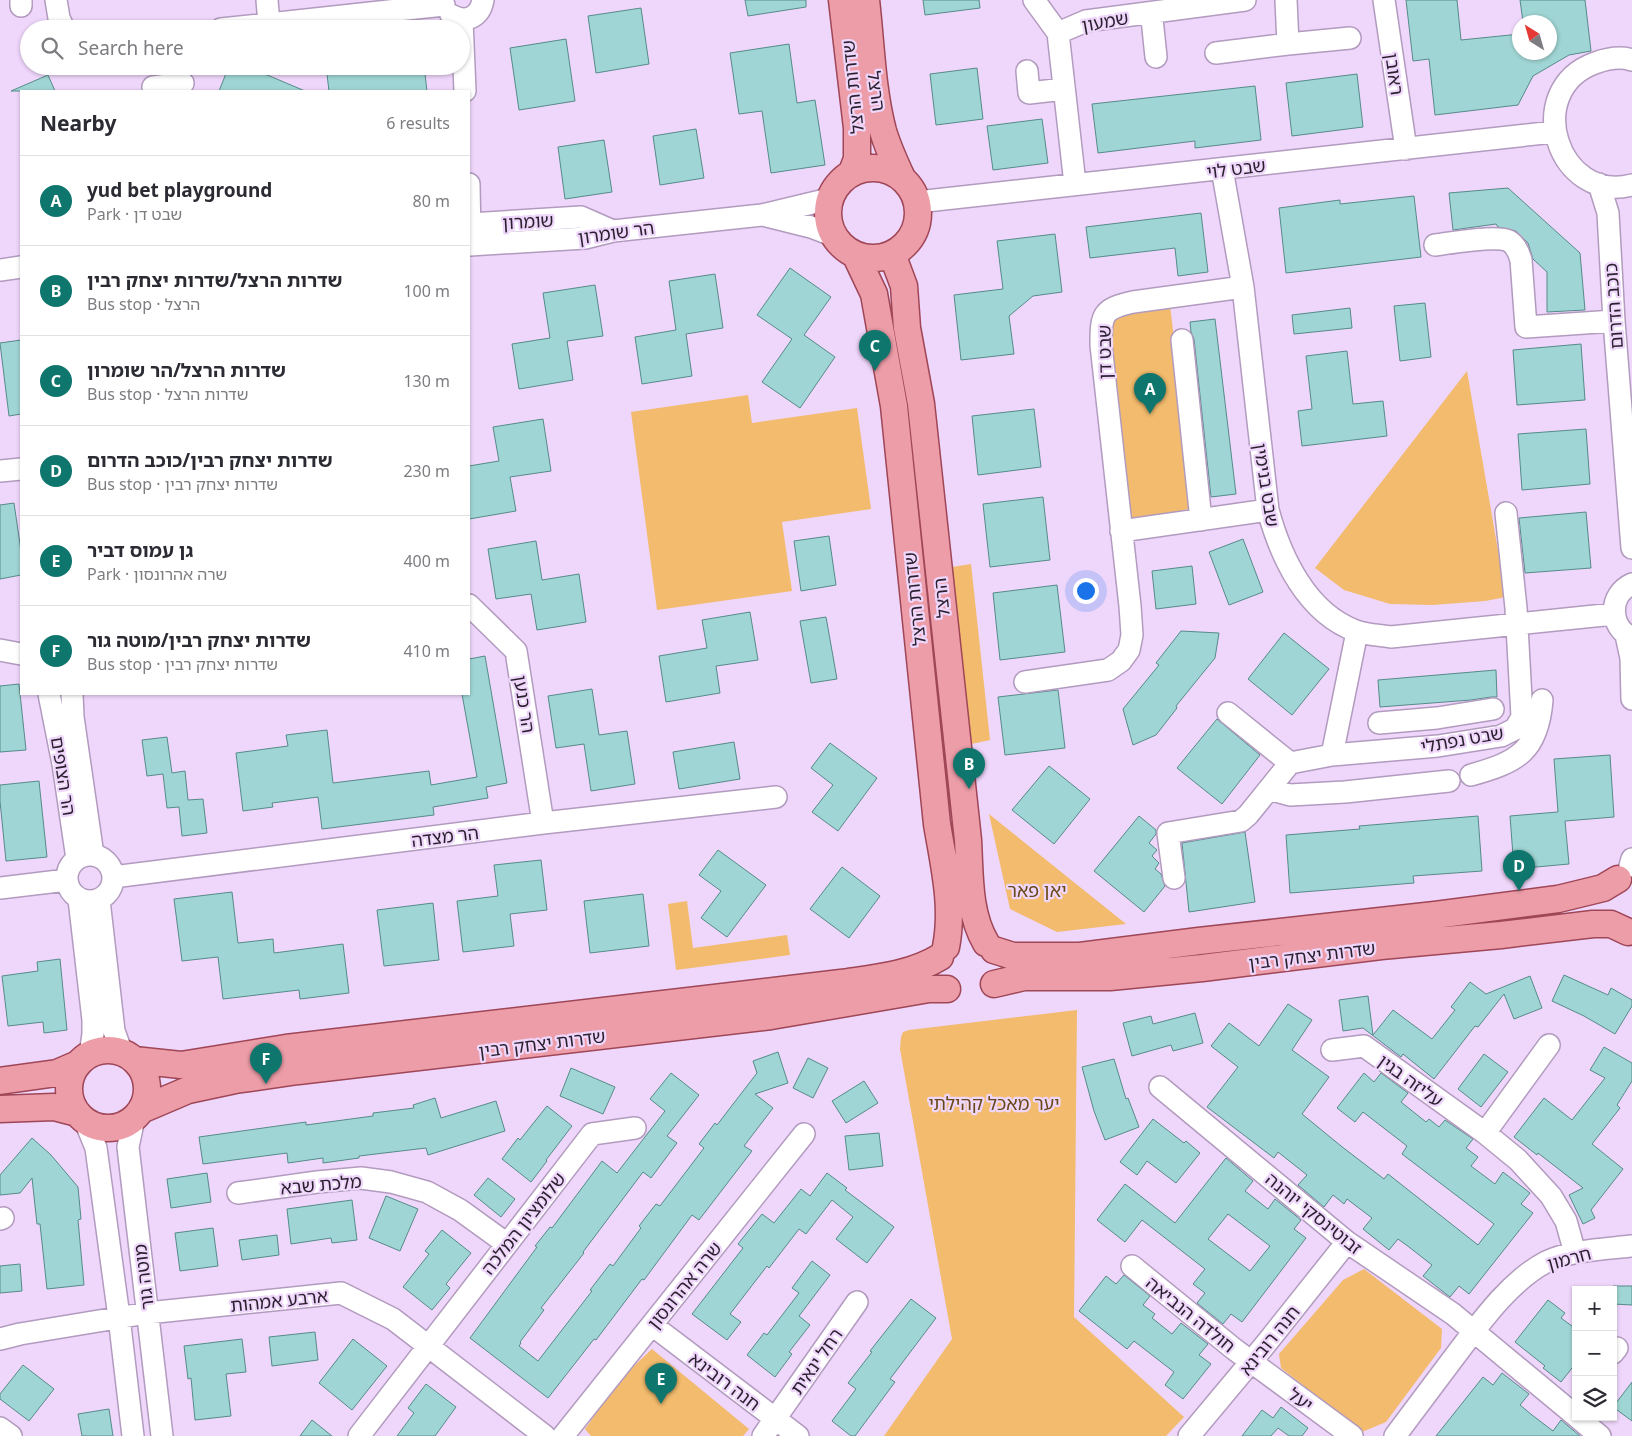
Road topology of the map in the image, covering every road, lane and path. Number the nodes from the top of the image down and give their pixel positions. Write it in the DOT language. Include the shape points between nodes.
graph roads {
  1 [pos="56,0"];
  2 [pos="267,0"];
  3 [pos="484,0"];
  4 [pos="842,0"];
  5 [pos="866,0"];
  6 [pos="1034,0"];
  7 [pos="1245,0"];
  8 [pos="1286,0"];
  9 [pos="1384,0"];
  10 [pos="444,2"];
  11 [pos="1153,13"];
  12 [pos="60,20"];
  13 [pos="269,20"];
  14 [pos="301,20"];
  15 [pos="462,20"];
  16 [pos="1058,33"];
  17 [pos="1350,38"];
  18 [pos="1288,44"];
  19 [pos="1216,53"];
  20 [pos="1156,57"];
  21 [pos="1632,60"];
  22 [pos="1026,71"];
  23 [pos="464,75"];
  24 [pos="183,80"];
  25 [pos="1064,89"];
  26 [pos="154,90"];
  27 [pos="465,90"];
  28 [pos="1554,132"];
  29 [pos="1406,149"];
  30 [pos="1222,169"];
  31 [pos="852,172"];
  32 [pos="902,178"];
  33 [pos="1075,184"];
  34 [pos="1599,184"];
  35 [pos="1632,185"];
  36 [pos="829,199"];
  37 [pos="917,202"];
  38 [pos="762,215"];
  39 [pos="613,231"];
  40 [pos="832,235"];
  41 [pos="470,240"];
  42 [pos="1435,245"];
  43 [pos="892,254"];
  44 [pos="856,256"];
  45 [pos="20,266"];
  46 [pos="0,270"];
  47 [pos="1243,287"];
  48 [pos="1614,321"];
  49 [pos="1182,340"];
  50 [pos="20,469"];
  51 [pos="0,471"];
  52 [pos="1268,510"];
  53 [pos="1506,514"];
  54 [pos="1201,520"];
  55 [pos="1121,531"];
  56 [pos="1632,548"];
  57 [pos="1630,580"];
  58 [pos="470,606"];
  59 [pos="1614,614"];
  60 [pos="1518,624"];
  61 [pos="1357,632"];
  62 [pos="1629,637"];
  63 [pos="0,650"];
  64 [pos="20,654"];
  65 [pos="1025,682"];
  66 [pos="49,695"];
  67 [pos="72,695"];
  68 [pos="1632,698"];
  69 [pos="1542,700"];
  70 [pos="1493,709"];
  71 [pos="1228,713"];
  72 [pos="1437,718"];
  73 [pos="1379,724"];
  74 [pos="1515,729"];
  75 [pos="1532,744"];
  76 [pos="1438,746"];
  77 [pos="1332,755"];
  78 [pos="1290,763"];
  79 [pos="1472,774"];
  80 [pos="1449,781"];
  81 [pos="1269,789"];
  82 [pos="776,797"];
  83 [pos="543,823"];
  84 [pos="85,857"];
  85 [pos="1628,867"];
  86 [pos="113,877"];
  87 [pos="1174,878"];
  88 [pos="67,880"];
  89 [pos="0,888"];
  90 [pos="89,899"];
  91 [pos="1630,934"];
  92 [pos="990,946"];
  93 [pos="943,952"];
  94 [pos="972,992"];
  95 [pos="1549,1045"];
  96 [pos="1332,1050"];
  97 [pos="128,1056"];
  98 [pos="84,1060"];
  99 [pos="0,1080"];
  100 [pos="1160,1087"];
  101 [pos="0,1109"];
  102 [pos="138,1114"];
  103 [pos="81,1117"];
  104 [pos="635,1128"];
  105 [pos="1485,1133"];
  106 [pos="804,1134"];
  107 [pos="238,1193"];
  108 [pos="1347,1242"];
  109 [pos="507,1244"];
  110 [pos="1632,1246"];
  111 [pos="1576,1253"];
  112 [pos="1132,1266"];
  113 [pos="857,1302"];
  114 [pos="147,1313"];
  115 [pos="119,1317"];
  116 [pos="652,1325"];
  117 [pos="1473,1332"];
  118 [pos="0,1339"];
  119 [pos="428,1346"];
  120 [pos="1251,1361"];
  121 [pos="1572,1410"];
  122 [pos="776,1419"];
  123 [pos="1584,1421"];
  124 [pos="0,1428"];
  125 [pos="11,1436"];
  126 [pos="133,1436"];
  127 [pos="162,1436"];
  128 [pos="358,1436"];
  129 [pos="545,1436"];
  130 [pos="563,1436"];
  131 [pos="763,1436"];
  132 [pos="798,1436"];
  133 [pos="1189,1436"];
  134 [pos="1352,1436"];
  135 [pos="1395,1436"];
  136 [pos="1600,1436"];
  1 -- 12 [label="street"];
  2 -- 13 [label="street"];
  3 -- 15 [label="street" via="479,12"];
  4 -- 31 [label="main road, שדרות הרצל" via="857,128 857,159"];
  5 -- 32 [label="main road, הרצל" via="878,108 889,149"];
  6 -- 16 [label="street"];
  7 -- 11 [label="street, שמעון"];
  8 -- 18 [label="street"];
  9 -- 29 [label="street, ראובן"];
  10 -- 14 [label="street"];
  10 -- 15 [label="street" via="450,15"];
  11 -- 16 [label="street, שמעון" via="1086,21"];
  11 -- 20 [label="street"];
  16 -- 25 [label="street, שמעון"];
  17 -- 18 [label="street"];
  18 -- 19 [label="street"];
  21 -- 28 [label="street" via="1606,59 1587,66 1571,78 1557,103"];
  22 -- 25 [label="street" via="1029,93"];
  23 -- 27 [label="street"];
  24 -- 26 [label="street" via="153,86"];
  25 -- 33 [label="street, שמעון"];
  28 -- 29 [label="street, שבט לוי"];
  28 -- 34 [label="street" via="1569,165"];
  29 -- 30 [label="street, שבט לוי"];
  30 -- 33 [label="street, שבט לוי"];
  30 -- 47 [label="street, שבט בנימין"];
  31 -- 32 [label="main road" via="878,168"];
  31 -- 36 [label="main road" via="834,188"];
  32 -- 37 [label="main road" via="912,189"];
  33 -- 37 [label="street, שבט לוי"];
  34 -- 35 [label="street"];
  34 -- 48 [label="street, כוכב הדרום" via="1608,213"];
  36 -- 38 [label="street"];
  36 -- 40 [label="main road" via="828,224"];
  37 -- 43 [label="main road" via="916,227 911,238"];
  38 -- 39 [label="street, הר שומרון"];
  38 -- 40 [label="street" via="811,226"];
  39 -- 41 [label="street, שומרון" via="581,218"];
  40 -- 44 [label="main road, שדרות הרצל"];
  42 -- 48 [label="street" via="1496,238 1511,243 1521,260 1526,327"];
  43 -- 44 [label="main road" via="868,259"];
  43 -- 92 [label="main road, הרצל" via="904,286 907,328 921,404 974,910 980,932"];
  44 -- 93 [label="main road, שדרות הרצל" via="874,294 894,406 937,824 948,888 950,922"];
  45 -- 46 [label="street"];
  47 -- 52 [label="street, שבט בנימין"];
  47 -- 55 [label="street, שבט דן" via="1117,305 1103,317 1101,345"];
  48 -- 56 [label="street, כוכב הדרום"];
  49 -- 54 [label="street"];
  50 -- 51 [label="street"];
  52 -- 54 [label="street"];
  52 -- 61 [label="street, שבט בנימין" via="1273,530 1297,581 1318,606"];
  53 -- 60 [label="street, שבט נפתלי"];
  54 -- 55 [label="street"];
  55 -- 65 [label="street, שבט דן" via="1132,635 1129,650 1108,670"];
  57 -- 59 [label="street" via="1617,598"];
  58 -- 83 [label="street, הר כנען" via="516,651"];
  59 -- 60 [label="street, שבט בנימין"];
  59 -- 62 [label="street" via="1620,630"];
  60 -- 61 [label="street, שבט בנימין" via="1391,637"];
  60 -- 74 [label="street, שבט נפתלי" via="1522,718"];
  61 -- 77 [label="street"];
  62 -- 68 [label="street"];
  63 -- 64 [label="street"];
  66 -- 84 [label="street, הר הצופים"];
  67 -- 84 [label="street, הר הצופים"];
  69 -- 75 [label="street" via="1540,721"];
  70 -- 72 [label="street"];
  71 -- 78 [label="street"];
  72 -- 73 [label="street"];
  72 -- 76 [label="street"];
  74 -- 75 [label="street"];
  74 -- 76 [label="street, שבט נפתלי" via="1501,736"];
  75 -- 79 [label="street" via="1512,761"];
  76 -- 77 [label="street, שבט נפתלי"];
  77 -- 78 [label="street, שבט נפתלי"];
  78 -- 81 [label="street"];
  80 -- 81 [label="street" via="1290,795"];
  81 -- 87 [label="street" via="1241,821 1168,832"];
  82 -- 83 [label="street, הר מצדה"];
  83 -- 86 [label="street, הר מצדה"];
  84 -- 86 [label="street" via="100,857 107,862"];
  84 -- 88 [label="street" via="71,865"];
  85 -- 91 [label="main road" via="1614,890 1613,902 1620,924"];
  85 -- 92 [label="main road, שדרות יצחק רבין" via="1603,888 1558,899 1435,915 1080,956 1013,956"];
  86 -- 90 [label="street" via="107,895"];
  88 -- 89 [label="street"];
  88 -- 90 [label="street" via="73,895"];
  90 -- 97 [label="street" via="114,1031"];
  90 -- 98 [label="street" via="94,1034"];
  91 -- 94 [label="main road, שדרות יצחק רבין" via="1611,924 1593,924 1110,977 1024,977"];
  92 -- 93 [label="main road" via="978,938 961,938"];
  92 -- 94 [label="main road" via="999,967"];
  93 -- 94 [label="main road" via="939,974"];
  93 -- 97 [label="main road, שדרות יצחק רבין" via="925,966 841,983 286,1048 181,1066"];
  94 -- 102 [label="main road, שדרות יצחק רבין" via="929,989 771,1016 236,1080 188,1090"];
  95 -- 105 [label="street"];
  96 -- 105 [label="street, עליזה בגין" via="1364,1046"];
  97 -- 98 [label="main road" via="105,1050"];
  97 -- 102 [label="main road" via="143,1071 147,1085 147,1095"];
  98 -- 99 [label="main road" via="57,1073"];
  98 -- 103 [label="main road" via="71,1078 69,1092 71,1102"];
  100 -- 108 [label="street, זבוטינסקי יוהנה"];
  101 -- 103 [label="main road" via="54,1107"];
  102 -- 103 [label="main road" via="123,1125 110,1128 97,1127"];
  102 -- 114 [label="street, מוטה גור" via="128,1147"];
  103 -- 115 [label="street, מוטה גור" via="96,1148"];
  104 -- 109 [label="street, שלומציון המלכה" via="592,1134"];
  105 -- 111 [label="street, עליזה בגין" via="1518,1160 1551,1196 1566,1222"];
  106 -- 116 [label="street, שרה אהרונסון"];
  107 -- 109 [label="street, מלכת שבא" via="361,1178 391,1182 428,1192 460,1210"];
  108 -- 117 [label="street, זבוטינסקי יוהנה" via="1453,1314"];
  108 -- 120 [label="street, חנה רובינא"];
  109 -- 119 [label="street, שלומציון המלכה"];
  110 -- 111 [label="street, חרמון"];
  111 -- 117 [label="street, חרמון" via="1548,1261 1528,1274 1510,1289"];
  112 -- 120 [label="street, חולדה הנביאה"];
  113 -- 122 [label="street, רחל ינאית"];
  114 -- 115 [label="street, ארבע אמהות"];
  114 -- 119 [label="street, ארבע אמהות" via="340,1293 392,1320"];
  114 -- 127 [label="street, מוטה גור"];
  115 -- 118 [label="street, ארבע אמהות"];
  115 -- 126 [label="street, מוטה גור"];
  116 -- 122 [label="street, חנה רובינא"];
  116 -- 130 [label="street, שרה אהרונסון"];
  117 -- 121 [label="street, זבוטינסקי יוהנה"];
  117 -- 135 [label="street, חרמון"];
  119 -- 128 [label="street, שלומציון המלכה"];
  119 -- 129 [label="street, ארבע אמהות"];
  120 -- 133 [label="street, חנה רובינא"];
  120 -- 134 [label="street, יעל"];
  122 -- 131 [label="street, רחל ינאית"];
  122 -- 132 [label="street, חנה רובינא"];
  123 -- 136 [label="street, זבוטינסקי יוהנה"];
  124 -- 125 [label="street"];
}
